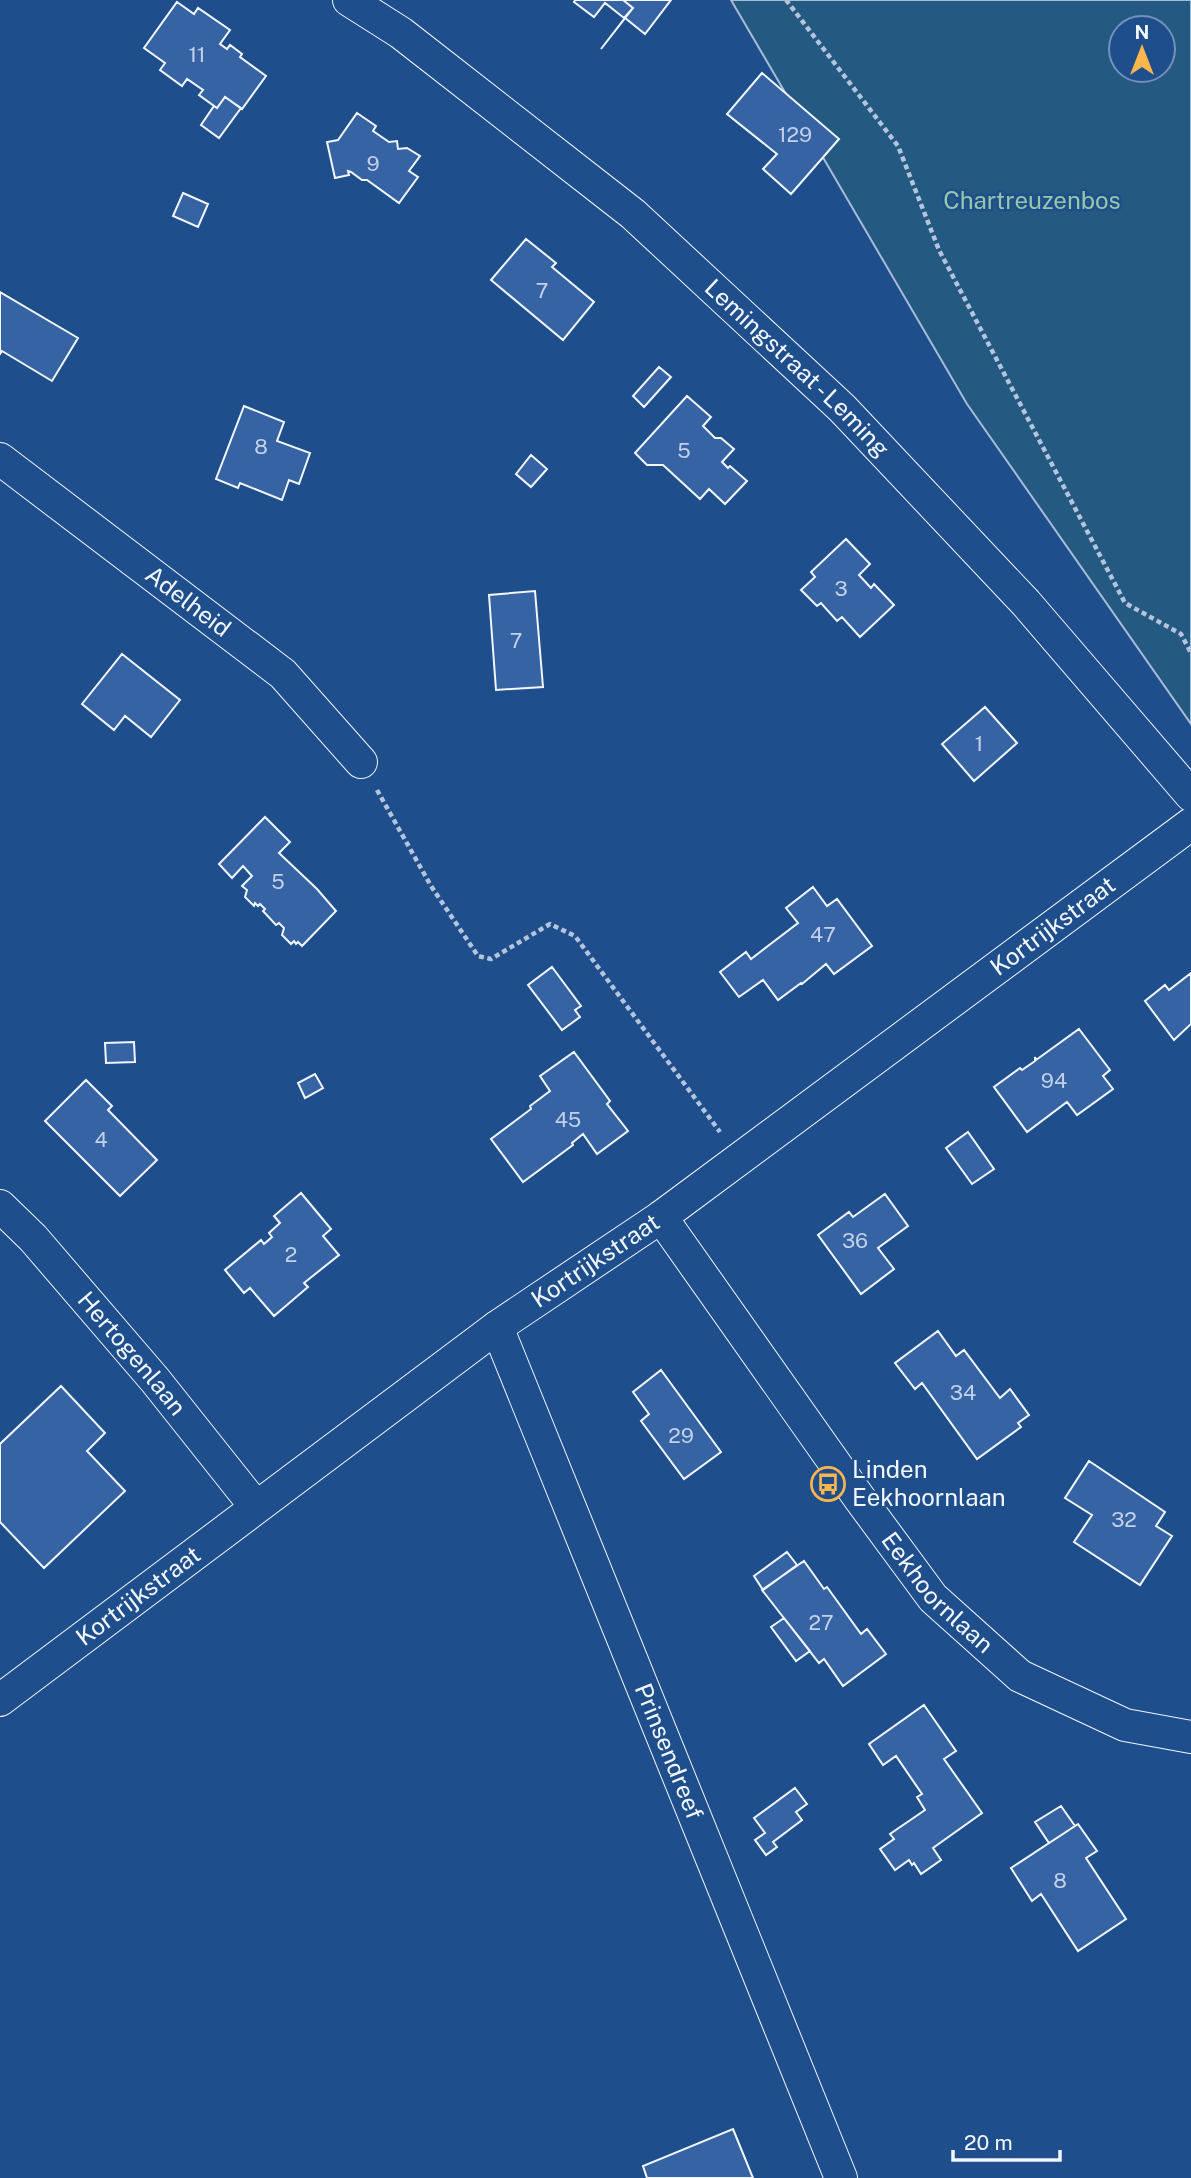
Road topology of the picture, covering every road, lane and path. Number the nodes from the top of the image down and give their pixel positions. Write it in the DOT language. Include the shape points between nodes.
graph roads {
  1 [pos="349,0"];
  2 [pos="786,0"];
  3 [pos="0,458"];
  4 [pos="1191,653"];
  5 [pos="361,762"];
  6 [pos="1191,795"];
  7 [pos="1191,824"];
  8 [pos="740,1158"];
  9 [pos="0,1206"];
  10 [pos="661,1217"];
  11 [pos="497,1327"];
  12 [pos="256,1507"];
  13 [pos="0,1700"];
  14 [pos="1191,1737"];
  15 [pos="841,2178"];
  1 -- 6 [label="street, Lemingstraat - Leming" via="401,33 633,214 842,408 1026,603"];
  2 -- 4 [label="path" via="898,146 939,250 1125,603 1181,634"];
  3 -- 5 [label="street, Adelheid" via="283,674"];
  5 -- 8 [label="path" via="430,886 478,956 491,959 550,924 575,936"];
  7 -- 8 [label="street, Kortrijkstraat"];
  8 -- 10 [label="street, Kortrijkstraat"];
  9 -- 12 [label="street, Hertogenlaan" via="155,1380"];
  10 -- 11 [label="street, Kortrijkstraat"];
  10 -- 14 [label="street, Eekhoornlaan" via="933,1598 1020,1676 1125,1725"];
  11 -- 12 [label="street, Kortrijkstraat"];
  11 -- 15 [label="street, Prinsendreef"];
  12 -- 13 [label="street, Kortrijkstraat"];
}
